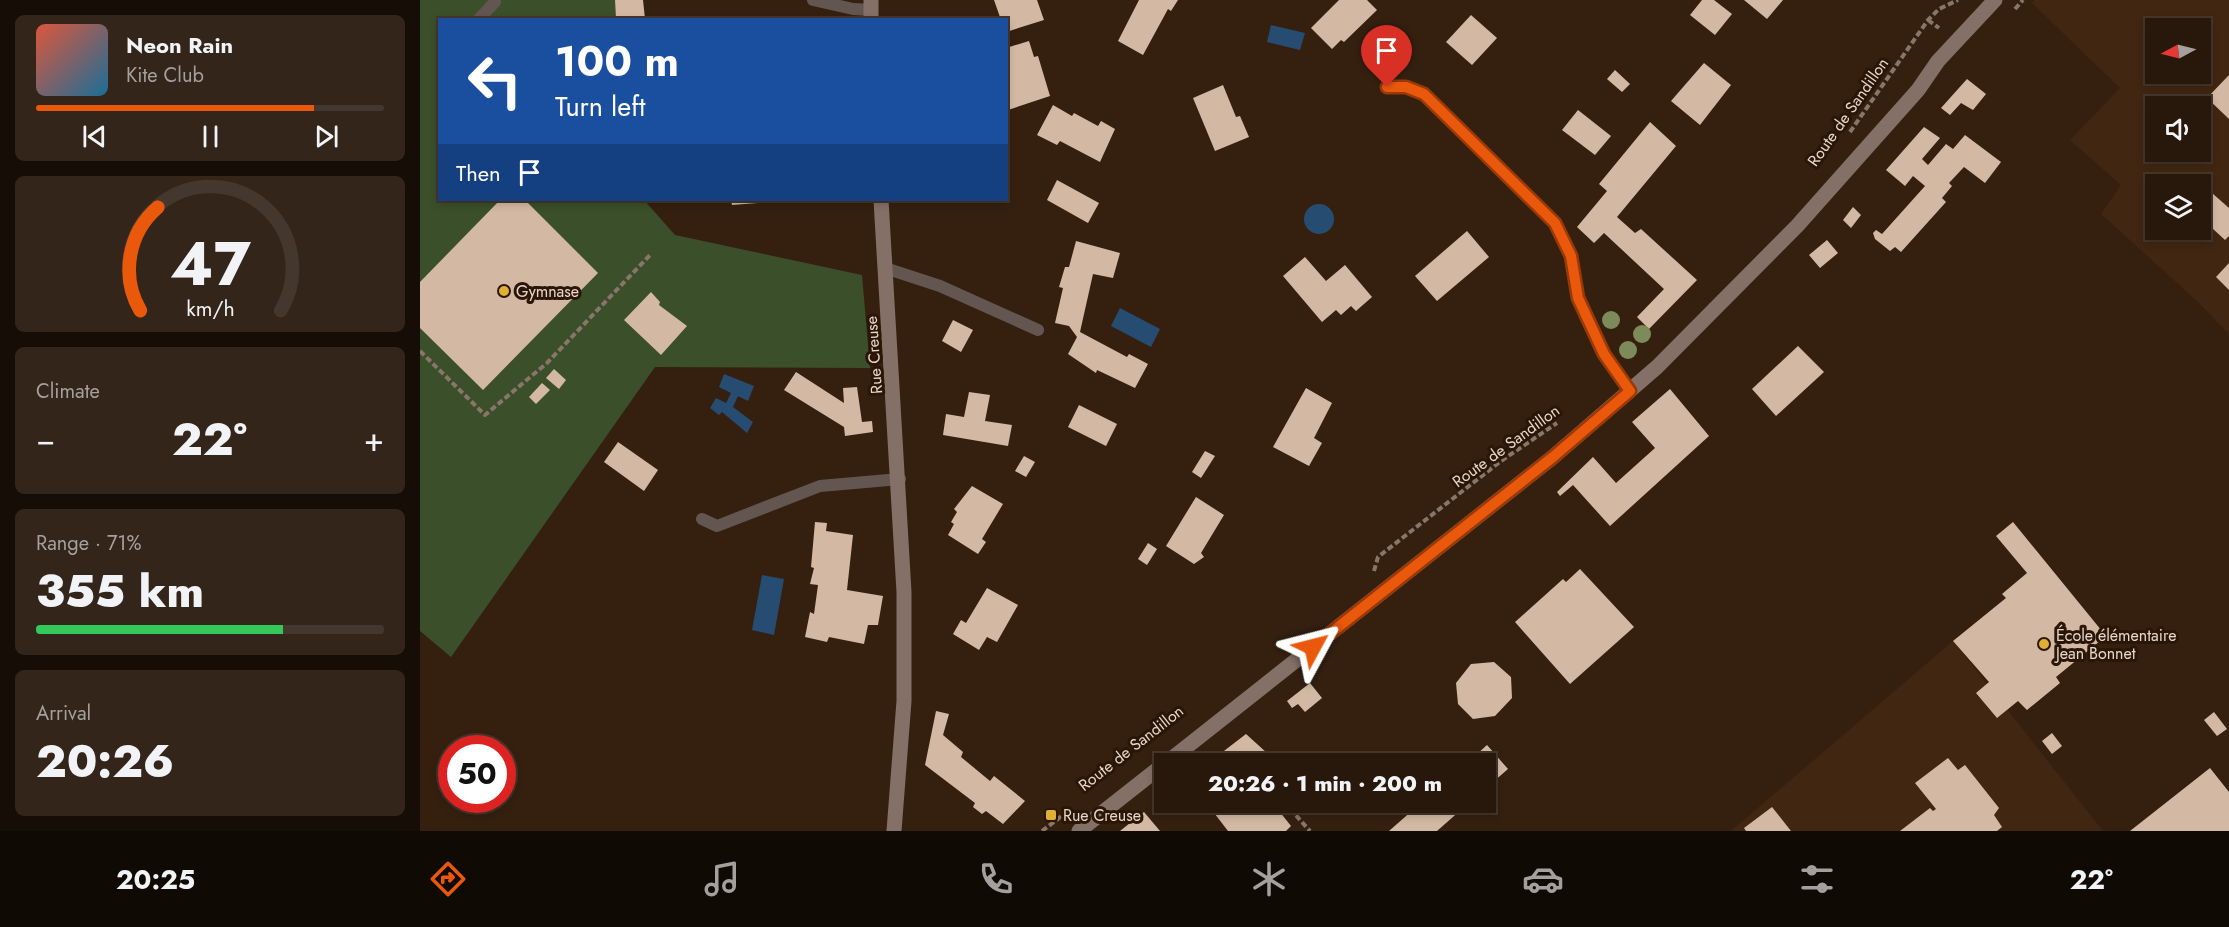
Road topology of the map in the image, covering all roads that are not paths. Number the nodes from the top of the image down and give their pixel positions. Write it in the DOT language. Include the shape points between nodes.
graph roads {
  1 [pos="813,0"];
  2 [pos="1995,0"];
  3 [pos="495,2"];
  4 [pos="871,10"];
  5 [pos="480,18"];
  6 [pos="1387,87"];
  7 [pos="881,201"];
  8 [pos="885,268"];
  9 [pos="1038,330"];
  10 [pos="1630,391"];
  11 [pos="900,479"];
  12 [pos="702,519"];
  13 [pos="1178,753"];
  14 [pos="1154,772"];
  15 [pos="894,831"];
  16 [pos="1079,831"];
  1 -- 4 [label="lane"];
  2 -- 10 [label="main road" via="1797,226"];
  3 -- 5 [label="lane"];
  6 -- 10 [label="lane" via="1406,87 1424,94 1555,223 1571,256 1578,298 1604,354"];
  7 -- 8 [label="main road, Rue Creuse"];
  8 -- 9 [label="lane" via="940,286"];
  8 -- 11 [label="main road, Rue Creuse"];
  10 -- 13 [label="main road" via="1553,457"];
  11 -- 12 [label="lane" via="820,486 717,526"];
  11 -- 15 [label="main road, Rue Creuse" via="904,701"];
  14 -- 16 [label="main road"];
}
